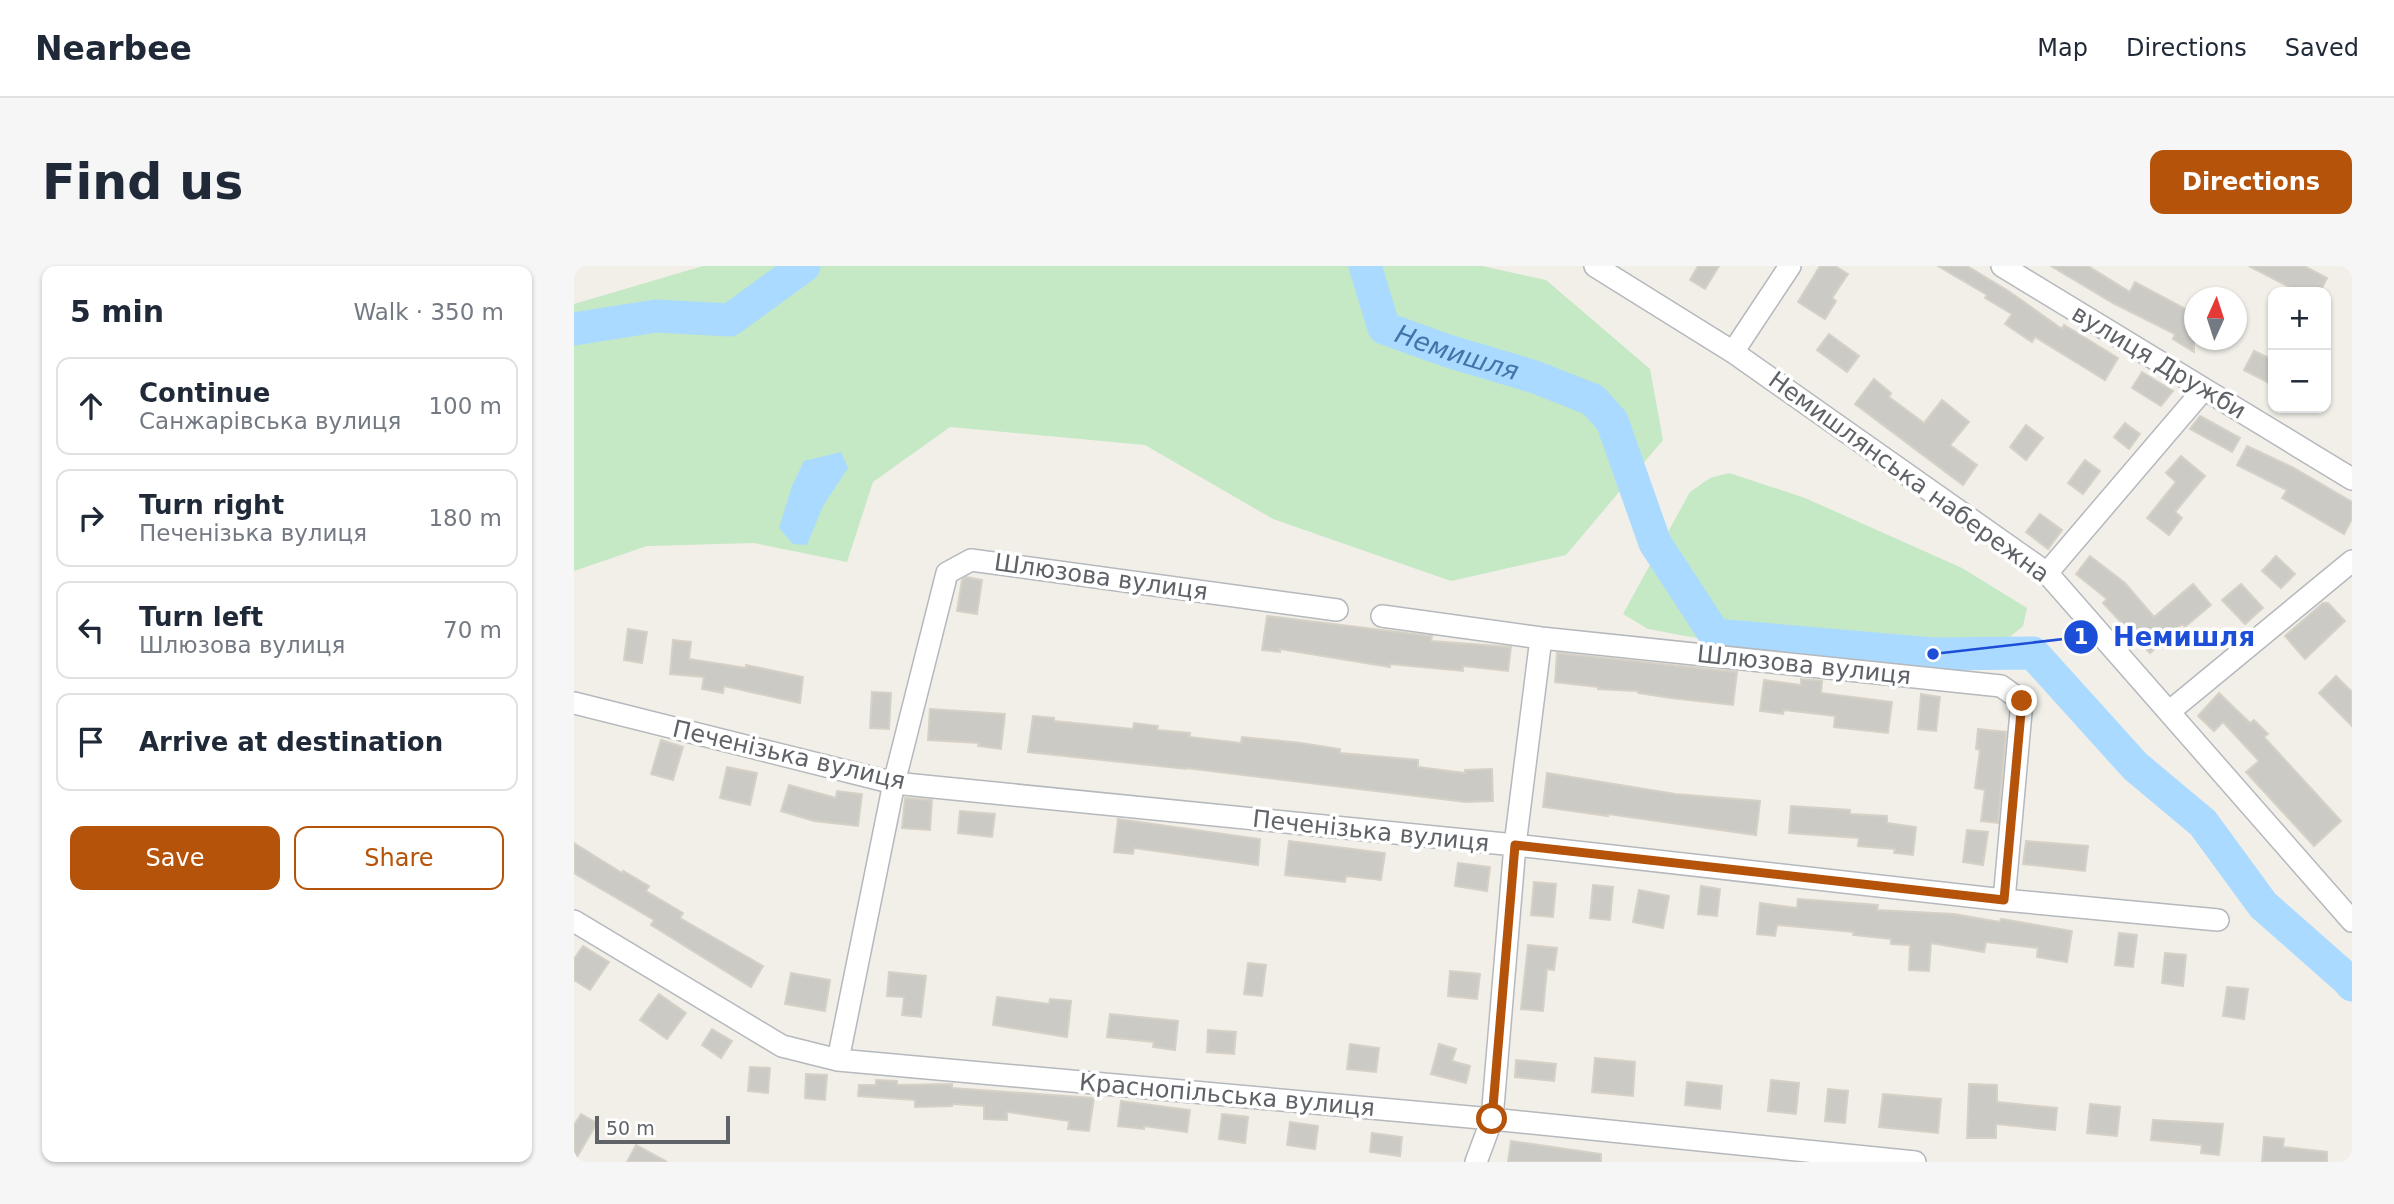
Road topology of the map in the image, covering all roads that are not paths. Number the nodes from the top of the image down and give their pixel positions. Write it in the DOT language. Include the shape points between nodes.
graph roads {
  1 [pos="1595,266"];
  2 [pos="1790,266"];
  3 [pos="2002,266"];
  4 [pos="1733,352"];
  5 [pos="2204,389"];
  6 [pos="2352,479"];
  7 [pos="2352,561"];
  8 [pos="2047,573"];
  9 [pos="1337,610"];
  10 [pos="1382,616"];
  11 [pos="1541,638"];
  12 [pos="574,703"];
  13 [pos="2170,711"];
  14 [pos="894,783"];
  15 [pos="1515,845"];
  16 [pos="2004,900"];
  17 [pos="2218,920"];
  18 [pos="574,921"];
  19 [pos="2352,921"];
  20 [pos="838,1060"];
  21 [pos="1492,1119"];
  22 [pos="1476,1162"];
  23 [pos="1916,1162"];
  1 -- 4 [label="street, Немишлянська набережна"];
  2 -- 4 [label="street"];
  3 -- 5 [label="street, вулиця Дружби"];
  4 -- 8 [label="street, Немишлянська набережна"];
  5 -- 6 [label="street, вулиця Дружби"];
  5 -- 8 [label="street"];
  7 -- 13 [label="street"];
  8 -- 13 [label="street, Немишлянська набережна"];
  9 -- 14 [label="street, Шлюзова вулиця" via="971,559 947,573"];
  10 -- 11 [label="street, Шлюзова вулиця"];
  11 -- 15 [label="street"];
  11 -- 16 [label="street, Шлюзова вулиця" via="2001,686 2022,701"];
  12 -- 14 [label="street, Печенізька вулиця"];
  13 -- 19 [label="street, Немишлянська набережна"];
  14 -- 15 [label="street, Печенізька вулиця"];
  14 -- 20 [label="street, Шлюзова вулиця"];
  15 -- 16 [label="street, Печенізька вулиця"];
  15 -- 21 [label="street"];
  16 -- 17 [label="street, Печенізька вулиця"];
  18 -- 20 [label="street, Краснопільська вулиця" via="782,1046"];
  20 -- 21 [label="street, Краснопільська вулиця"];
  21 -- 22 [label="street"];
  21 -- 23 [label="street, Краснопільська вулиця"];
}
